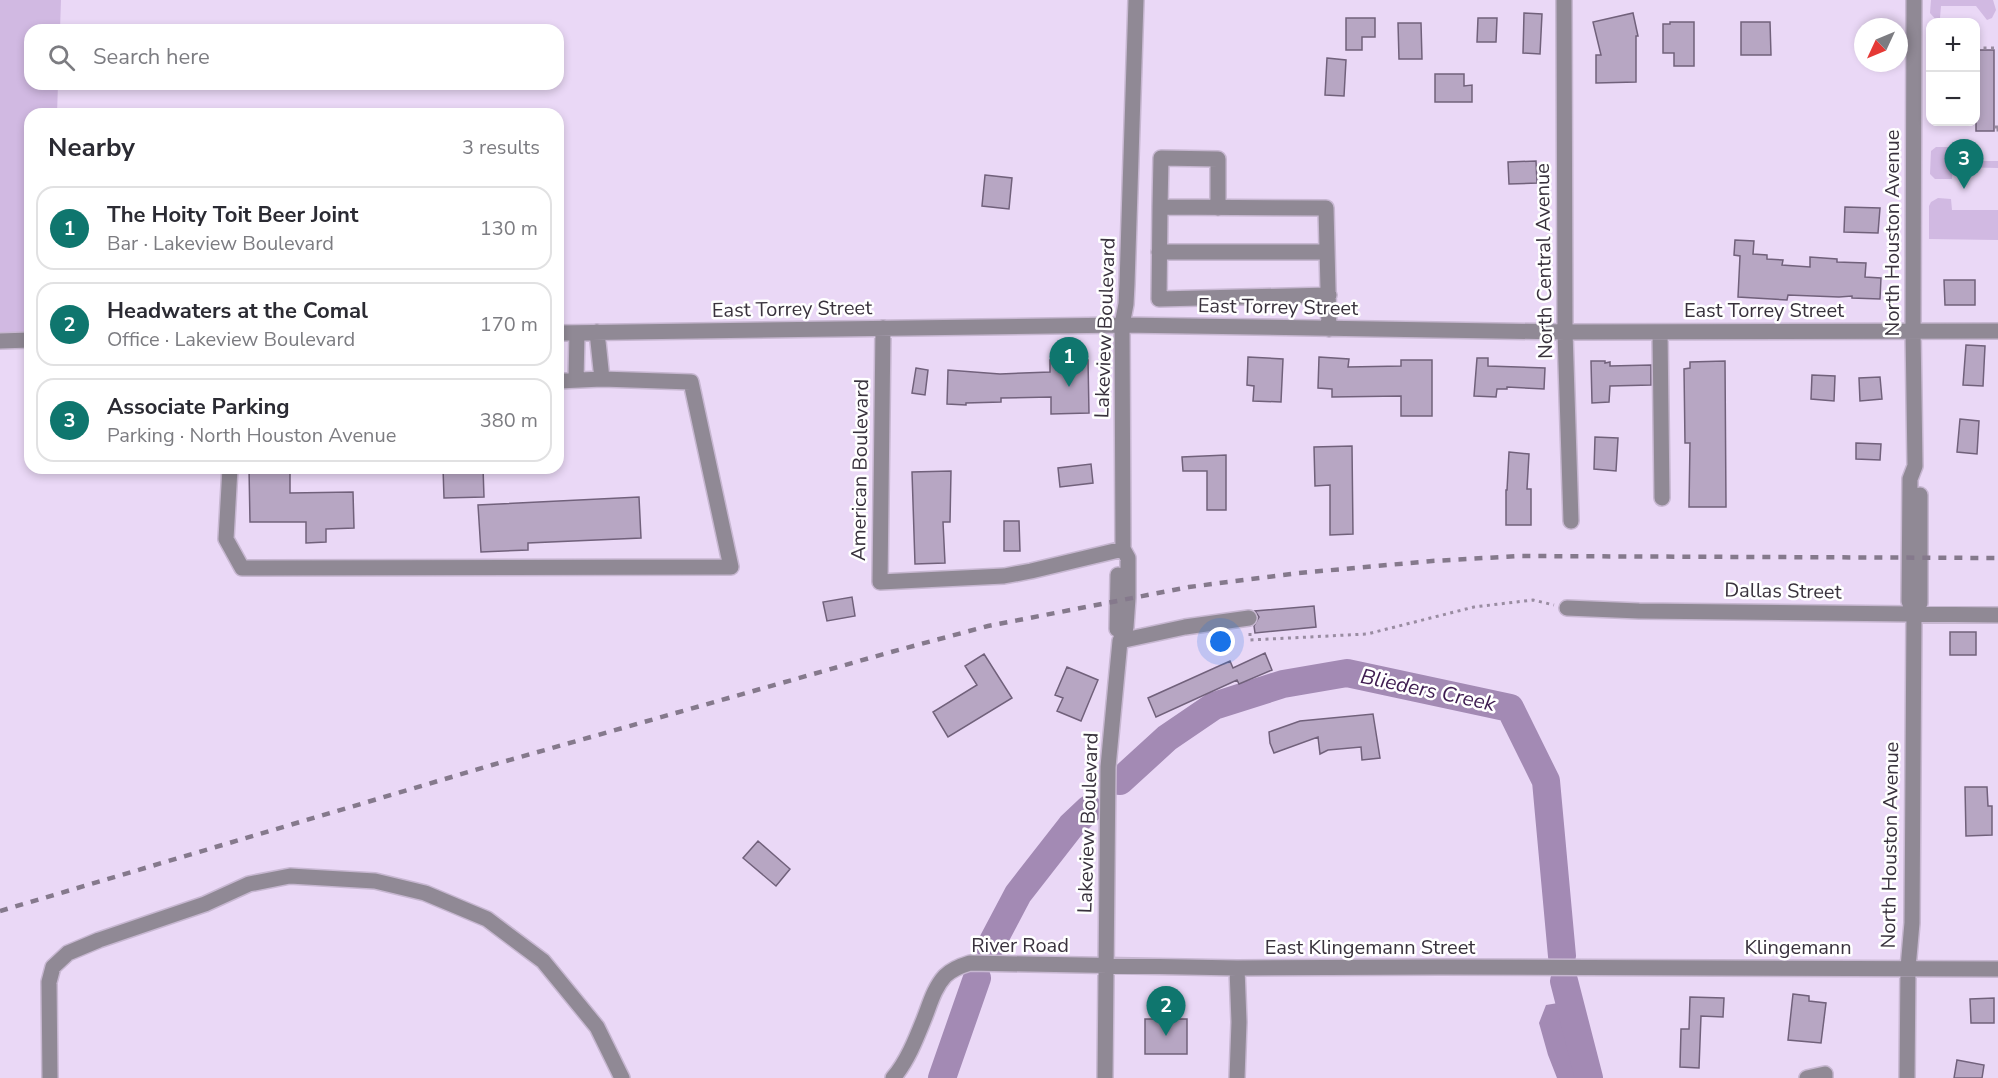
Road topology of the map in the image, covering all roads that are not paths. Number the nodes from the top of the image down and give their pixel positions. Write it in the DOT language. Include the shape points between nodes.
graph roads {
  1 [pos="1136,0"];
  2 [pos="1563,0"];
  3 [pos="1914,0"];
  4 [pos="1160,207"];
  5 [pos="1218,208"];
  6 [pos="1159,252"];
  7 [pos="1327,252"];
  8 [pos="1329,295"];
  9 [pos="1122,326"];
  10 [pos="883,328"];
  11 [pos="1329,328"];
  12 [pos="1913,330"];
  13 [pos="1998,331"];
  14 [pos="597,332"];
  15 [pos="1565,332"];
  16 [pos="1660,332"];
  17 [pos="564,333"];
  18 [pos="577,333"];
  19 [pos="24,340"];
  20 [pos="0,341"];
  21 [pos="602,379"];
  22 [pos="576,380"];
  23 [pos="564,381"];
  24 [pos="230,474"];
  25 [pos="1662,498"];
  26 [pos="1571,521"];
  27 [pos="1123,549"];
  28 [pos="1567,608"];
  29 [pos="1914,614"];
  30 [pos="1998,615"];
  31 [pos="1249,618"];
  32 [pos="1120,641"];
  33 [pos="1106,966"];
  34 [pos="1635,968"];
  35 [pos="1908,968"];
  36 [pos="1237,969"];
  37 [pos="1998,969"];
  38 [pos="50,1078"];
  39 [pos="622,1078"];
  40 [pos="893,1078"];
  41 [pos="1105,1078"];
  42 [pos="1237,1078"];
  43 [pos="1807,1078"];
  44 [pos="1825,1078"];
  45 [pos="1907,1078"];
  1 -- 9 [label="street, Lakeview Boulevard" via="1127,284"];
  2 -- 15 [label="street, North Central Avenue"];
  3 -- 12 [label="street, North Houston Avenue"];
  4 -- 5 [label="street"];
  4 -- 5 [label="street" via="1161,158 1218,159"];
  4 -- 6 [label="street"];
  5 -- 7 [label="street" via="1326,208"];
  6 -- 7 [label="street"];
  6 -- 8 [label="street" via="1159,298"];
  7 -- 8 [label="street"];
  8 -- 11 [label="street"];
  9 -- 10 [label="street, East Torrey Street"];
  9 -- 11 [label="street, East Torrey Street"];
  9 -- 27 [label="street, Lakeview Boulevard"];
  10 -- 14 [label="street, East Torrey Street"];
  10 -- 27 [label="street, American Boulevard" via="880,582 1004,576"];
  11 -- 15 [label="street, East Torrey Street"];
  12 -- 13 [label="street, East Torrey Street"];
  12 -- 16 [label="street, East Torrey Street"];
  12 -- 29 [label="street, North Houston Avenue" via="1915,466 1920,476 1920,603"];
  14 -- 18 [label="street, East Torrey Street"];
  14 -- 21 [label="street"];
  15 -- 16 [label="street, East Torrey Street"];
  15 -- 26 [label="street, North Central Avenue"];
  16 -- 25 [label="street"];
  17 -- 18 [label="street, East Torrey Street"];
  18 -- 22 [label="street"];
  19 -- 20 [label="street"];
  21 -- 22 [label="street"];
  21 -- 24 [label="street" via="691,382 731,567 242,568 226,539"];
  22 -- 23 [label="street"];
  27 -- 32 [label="street, Lakeview Boulevard" via="1128,558 1128,598 1126,627"];
  28 -- 29 [label="street, Dallas Street"];
  29 -- 30 [label="street, Dallas Street"];
  29 -- 35 [label="street, North Houston Avenue" via="1912,923"];
  31 -- 32 [label="street"];
  32 -- 33 [label="street, Lakeview Boulevard" via="1108,767"];
  33 -- 36 [label="street, East Klingemann Street"];
  33 -- 40 [label="street, River Road" via="970,963 955,968 933,994 915,1039"];
  33 -- 41 [label="street, Lakeview Boulevard"];
  34 -- 35 [label="street, Klingemann"];
  34 -- 36 [label="street, East Klingemann Street"];
  35 -- 37 [label="street, Klingemann"];
  35 -- 45 [label="street, North Houston Avenue"];
  36 -- 42 [label="street"];
  38 -- 39 [label="street" via="49,982 53,967 68,953 205,904 249,884 290,876 375,881 425,893 487,919 543,961 597,1027"];
  43 -- 44 [label="street" via="1825,1074"];
}
